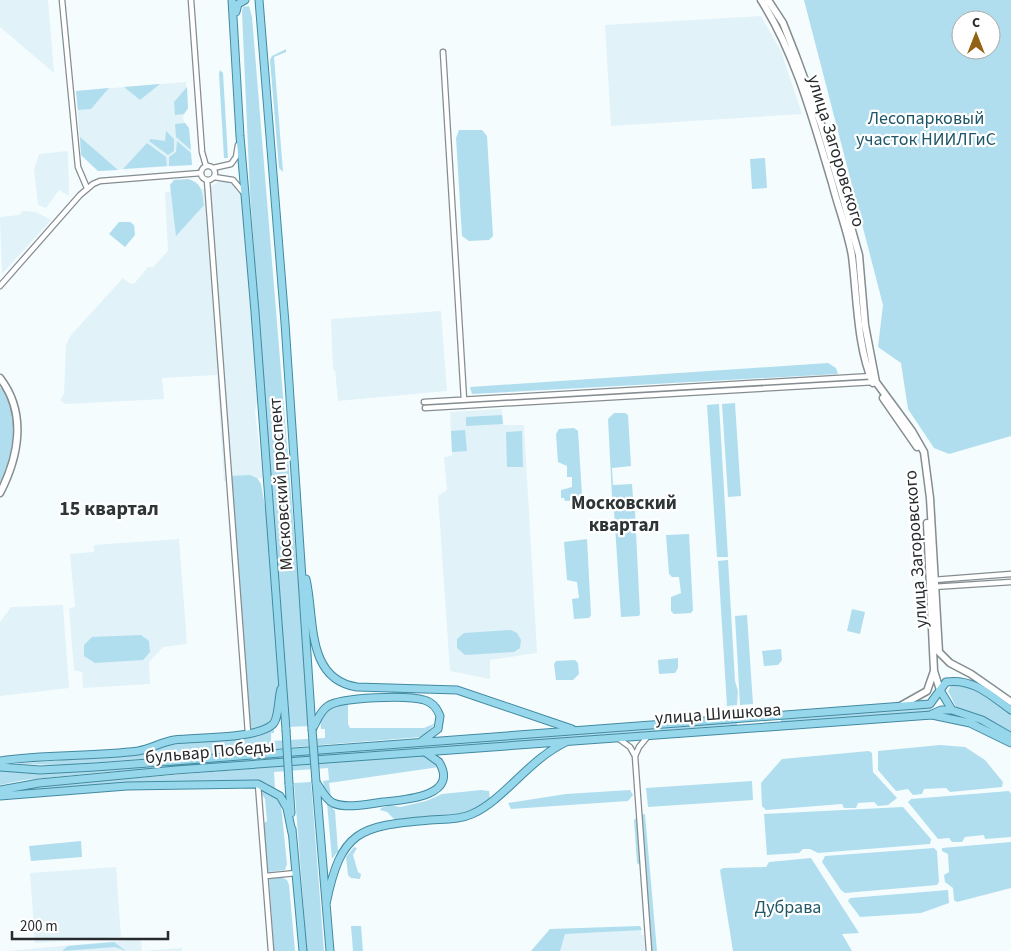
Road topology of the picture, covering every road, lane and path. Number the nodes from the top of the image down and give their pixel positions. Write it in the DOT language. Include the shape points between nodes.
graph roads {
  1 [pos="62,0"];
  2 [pos="192,0"];
  3 [pos="232,0"];
  4 [pos="246,0"];
  5 [pos="260,0"];
  6 [pos="760,0"];
  7 [pos="768,0"];
  8 [pos="260,16"];
  9 [pos="234,22"];
  10 [pos="443,52"];
  11 [pos="240,136"];
  12 [pos="206,166"];
  13 [pos="213,168"];
  14 [pos="201,173"];
  15 [pos="214,177"];
  16 [pos="207,180"];
  17 [pos="87,188"];
  18 [pos="244,196"];
  19 [pos="0,286"];
  20 [pos="0,378"];
  21 [pos="873,379"];
  22 [pos="464,400"];
  23 [pos="0,493"];
  24 [pos="301,559"];
  25 [pos="1011,574"];
  26 [pos="1011,582"];
  27 [pos="931,584"];
  28 [pos="934,671"];
  29 [pos="283,684"];
  30 [pos="940,690"];
  31 [pos="1011,702"];
  32 [pos="901,705"];
  33 [pos="952,710"];
  34 [pos="1011,710"];
  35 [pos="932,715"];
  36 [pos="777,716"];
  37 [pos="740,719"];
  38 [pos="778,725"];
  39 [pos="312,728"];
  40 [pos="741,728"];
  41 [pos="579,731"];
  42 [pos="248,733"];
  43 [pos="651,734"];
  44 [pos="614,737"];
  45 [pos="1011,737"];
  46 [pos="570,740"];
  47 [pos="422,742"];
  48 [pos="1011,743"];
  49 [pos="422,751"];
  50 [pos="635,756"];
  51 [pos="0,762"];
  52 [pos="0,767"];
  53 [pos="316,782"];
  54 [pos="258,784"];
  55 [pos="0,790"];
  56 [pos="0,796"];
  57 [pos="292,833"];
  58 [pos="296,873"];
  59 [pos="266,876"];
  60 [pos="326,904"];
  61 [pos="271,951"];
  62 [pos="303,951"];
  63 [pos="330,951"];
  64 [pos="649,951"];
  1 -- 17 [label="street" via="78,167"];
  2 -- 12 [label="street" via="202,152"];
  3 -- 9 [label="main road, Московский проспект"];
  4 -- 8 [label="main road, Московский проспект" via="255,3"];
  4 -- 9 [label="main road, Московский проспект" via="238,4"];
  5 -- 8 [label="main road, Московский проспект"];
  6 -- 21 [label="street, улица Загоровского" via="777,26 791,57 818,135 852,256 855,297"];
  7 -- 21 [label="street, улица Загоровского" via="783,23 821,124 859,255"];
  8 -- 24 [label="main road, Московский проспект"];
  9 -- 11 [label="main road, Московский проспект"];
  10 -- 22 [label="street"];
  11 -- 13 [label="street" via="234,162"];
  11 -- 18 [label="main road, Московский проспект"];
  12 -- 13 [label="street"];
  12 -- 14 [label="street"];
  13 -- 15 [label="street"];
  14 -- 16 [label="street"];
  14 -- 17 [label="street" via="100,181"];
  15 -- 16 [label="street"];
  15 -- 18 [label="street" via="233,180"];
  16 -- 42 [label="street"];
  17 -- 19 [label="street"];
  18 -- 29 [label="main road, Московский проспект"];
  20 -- 23 [label="street" via="13,400 18,432 14,458"];
  21 -- 22 [label="street"];
  21 -- 22 [label="street" via="424,405"];
  21 -- 27 [label="street, улица Загоровского" via="920,453 927,498"];
  24 -- 39 [label="main road, Московский проспект"];
  24 -- 41 [label="main road" via="309,589 315,646 324,666 335,679 357,687 457,690"];
  25 -- 27 [label="street"];
  26 -- 27 [label="street"];
  27 -- 28 [label="street, улица Загоровского"];
  27 -- 31 [label="street, улица Загоровского" via="939,652 950,664 971,674"];
  28 -- 30 [label="street"];
  28 -- 32 [label="street, улица Загоровского" via="927,691"];
  29 -- 42 [label="main road" via="277,700 275,722"];
  29 -- 57 [label="main road, Московский проспект, bridge"];
  30 -- 32 [label="main road, улица Шишкова" via="930,704"];
  30 -- 33 [label="main road"];
  30 -- 34 [label="main road, улица Шишкова" via="946,682 957,680 973,684"];
  32 -- 36 [label="main road, улица Шишкова"];
  33 -- 35 [label="main road" via="941,710"];
  33 -- 45 [label="main road" via="982,720"];
  35 -- 38 [label="main road, улица Шишкова"];
  35 -- 48 [label="main road, улица Шишкова" via="970,723"];
  36 -- 37 [label="main road, улица Шишкова"];
  36 -- 38 [label="main road"];
  37 -- 40 [label="main road"];
  37 -- 41 [label="main road, улица Шишкова"];
  38 -- 40 [label="main road, улица Шишкова"];
  39 -- 47 [label="main road" via="324,709 337,702 416,699 431,704 440,716 438,729"];
  39 -- 53 [label="main road, Московский проспект, bridge"];
  40 -- 43 [label="main road, улица Шишкова"];
  41 -- 47 [label="main road, улица Шишкова"];
  42 -- 51 [label="main road" via="172,740 140,750"];
  43 -- 44 [label="main road, улица Шишкова"];
  43 -- 50 [label="street" via="643,740"];
  44 -- 46 [label="main road, улица Шишкова"];
  44 -- 50 [label="street" via="630,747"];
  46 -- 49 [label="main road, улица Шишкова"];
  46 -- 60 [label="main road" via="540,756 494,799 471,814 459,818 389,824 362,832 338,859"];
  47 -- 52 [label="main road, бульвар Победы" via="40,770"];
  49 -- 53 [label="main road" via="435,758 442,772 437,789 425,795 340,805 326,798"];
  49 -- 55 [label="main road, бульвар Победы" via="166,771 39,783"];
  50 -- 64 [label="street"];
  53 -- 60 [label="main road, Московский проспект"];
  54 -- 56 [label="main road" via="126,786"];
  54 -- 57 [label="main road" via="280,796 287,808"];
  54 -- 59 [label="street"];
  57 -- 58 [label="main road, Московский проспект"];
  58 -- 59 [label="street"];
  58 -- 62 [label="main road, Московский проспект"];
  59 -- 61 [label="street"];
  60 -- 63 [label="main road, Московский проспект"];
}
